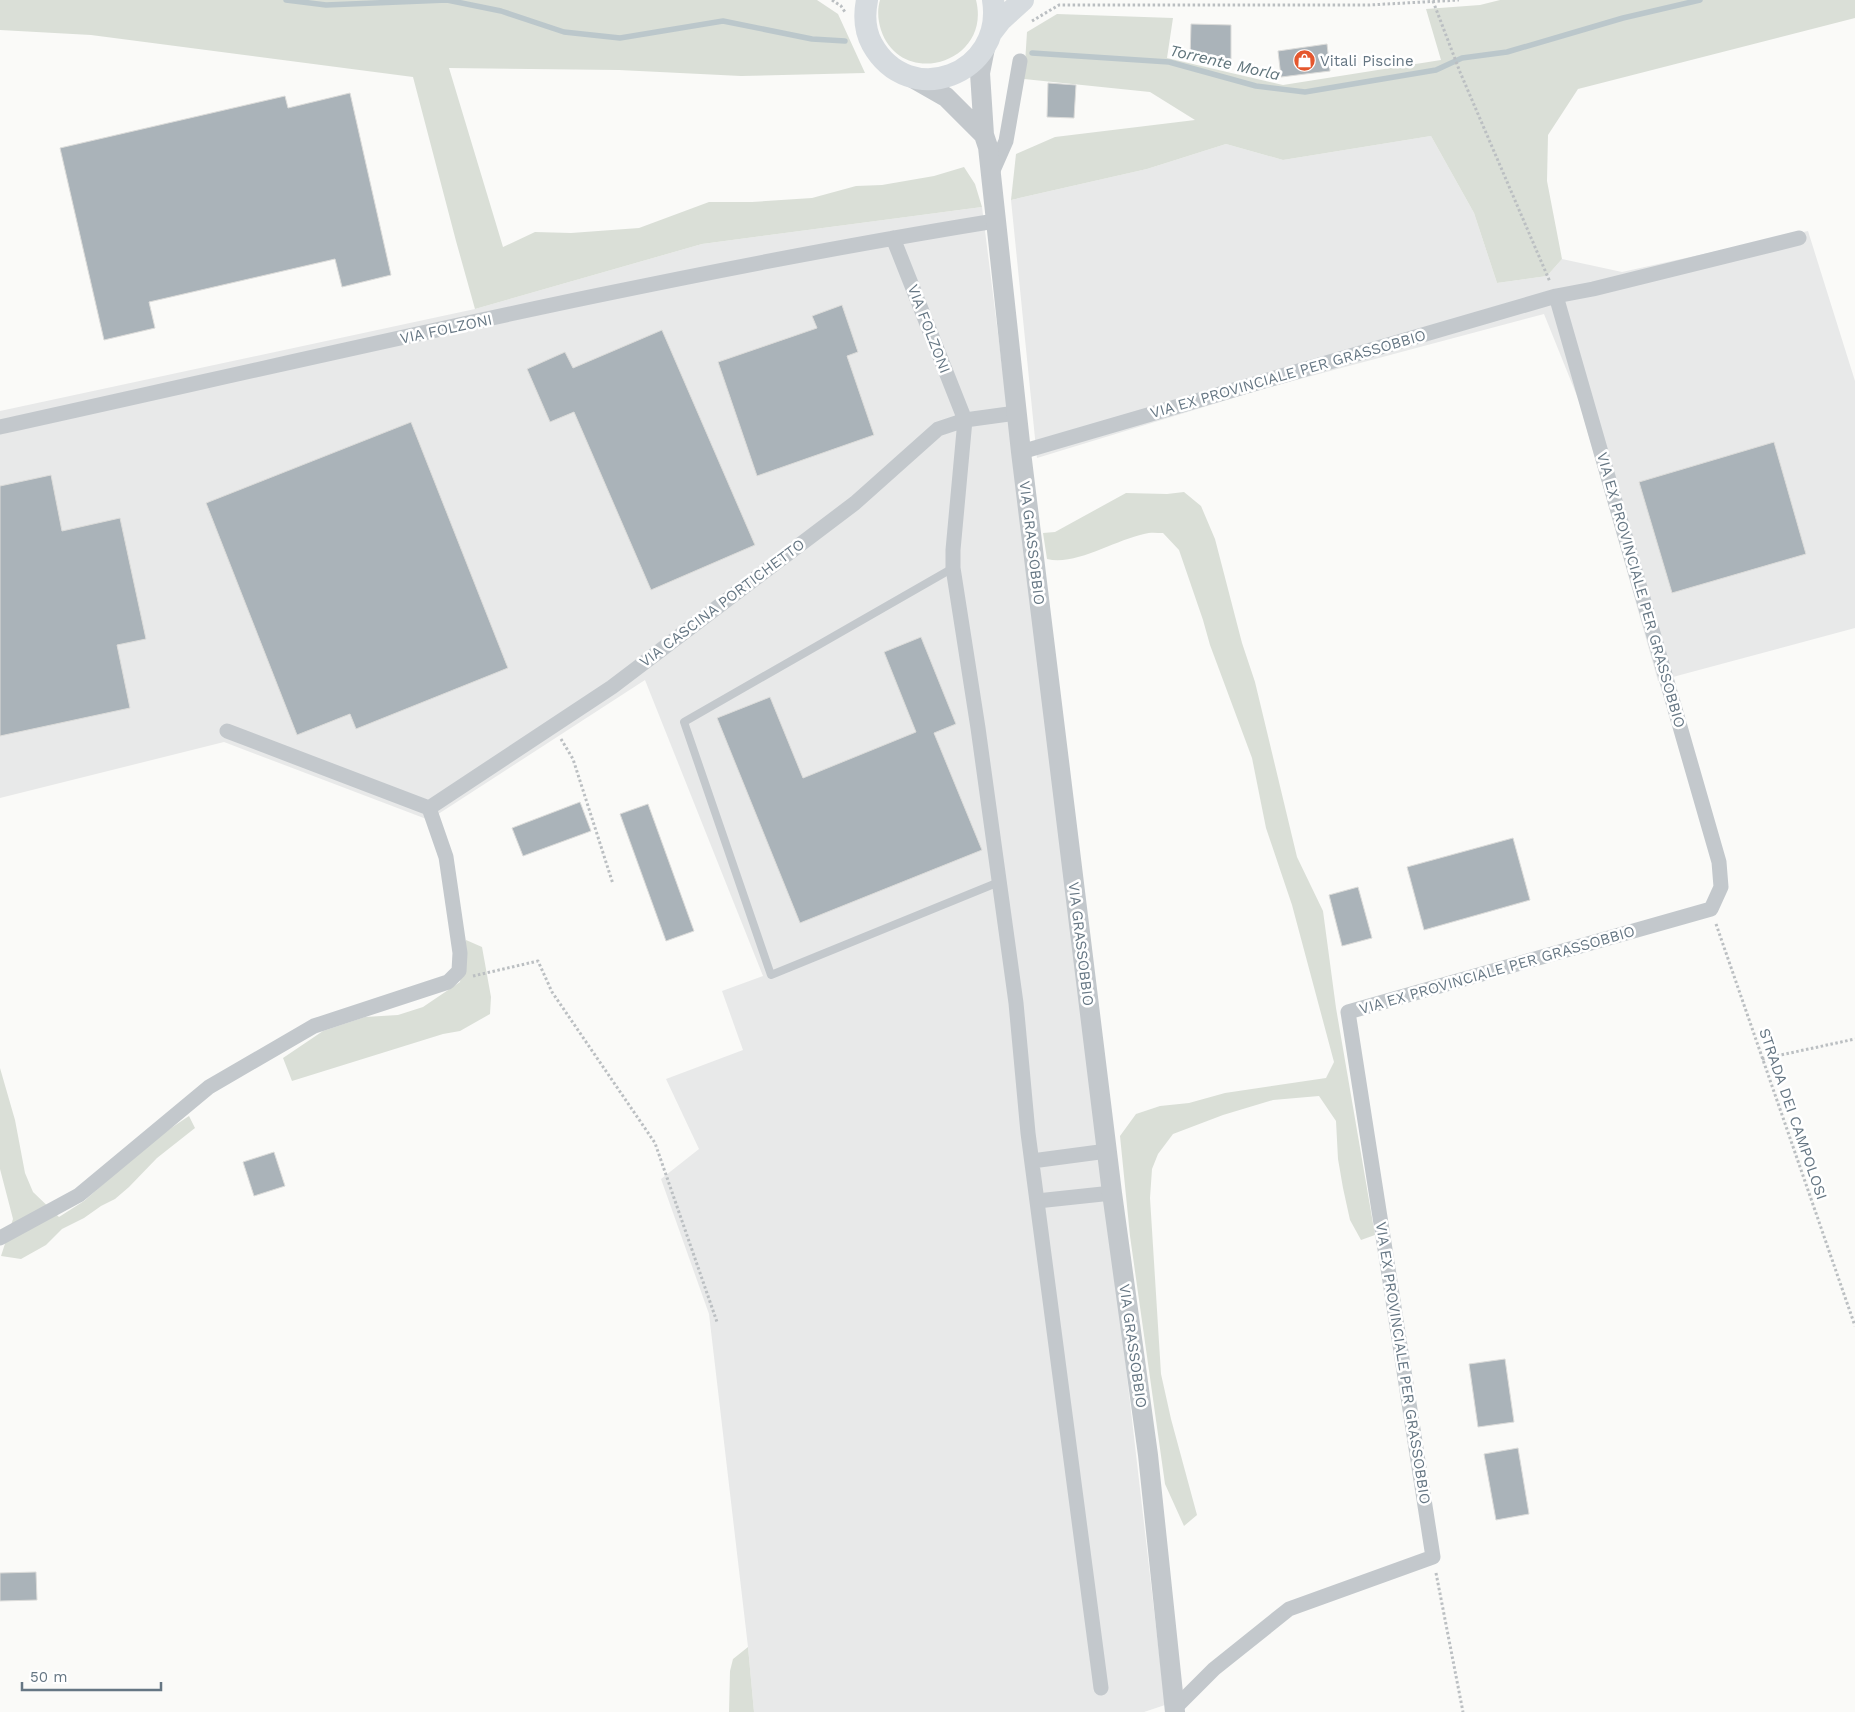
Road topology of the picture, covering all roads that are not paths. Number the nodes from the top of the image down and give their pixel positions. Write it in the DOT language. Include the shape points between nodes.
graph roads {
  1 [pos="992,0"];
  2 [pos="1023,0"];
  3 [pos="857,7"];
  4 [pos="988,41"];
  5 [pos="1020,61"];
  6 [pos="911,76"];
  7 [pos="984,135"];
  8 [pos="991,176"];
  9 [pos="995,222"];
  10 [pos="894,238"];
  11 [pos="1799,238"];
  12 [pos="1556,296"];
  13 [pos="1016,413"];
  14 [pos="965,420"];
  15 [pos="0,427"];
  16 [pos="1021,452"];
  17 [pos="953,568"];
  18 [pos="227,731"];
  19 [pos="429,808"];
  20 [pos="999,882"];
  21 [pos="1107,1151"];
  22 [pos="1032,1161"];
  23 [pos="1112,1193"];
  24 [pos="1037,1201"];
  25 [pos="0,1238"];
  26 [pos="1101,1688"];
  27 [pos="1175,1710"];
  1 -- 4 [label="main road" via="994,22"];
  2 -- 4 [label="main road" via="1001,20"];
  3 -- 6 [label="main road" via="875,50 891,66"];
  4 -- 6 [label="main road" via="971,64 952,75 932,79"];
  4 -- 7 [label="street, VIA GRASSOBBIO" via="980,72"];
  5 -- 8 [label="street, VIA GRASSOBBIO" via="1006,141"];
  6 -- 7 [label="street" via="946,98"];
  7 -- 8 [label="street, VIA GRASSOBBIO"];
  8 -- 9 [label="street, VIA GRASSOBBIO"];
  9 -- 10 [label="street, VIA FOLZONI"];
  9 -- 13 [label="street, VIA GRASSOBBIO"];
  10 -- 14 [label="street, VIA FOLZONI"];
  10 -- 15 [label="street, VIA FOLZONI" via="666,281"];
  11 -- 12 [label="street, VIA EX PROVINCIALE PER GRASSOBBIO"];
  12 -- 16 [label="street, VIA EX PROVINCIALE PER GRASSOBBIO"];
  12 -- 27 [label="street, VIA EX PROVINCIALE PER GRASSOBBIO" via="1719,862 1721,887 1711,909 1348,1012 1434,1557 1289,1609 1214,1669"];
  13 -- 14 [label="street, VIA CASCINA PORTICHETTO"];
  13 -- 16 [label="street, VIA GRASSOBBIO"];
  14 -- 17 [label="street"];
  14 -- 19 [label="street, VIA CASCINA PORTICHETTO" via="938,429 847,509 612,687"];
  16 -- 21 [label="street, VIA GRASSOBBIO"];
  17 -- 20 [label="street"];
  17 -- 20 [label="lane" via="684,722 771,975"];
  18 -- 19 [label="street"];
  19 -- 25 [label="street" via="446,857 460,954 458,971 448,982 314,1026 209,1087 79,1195"];
  20 -- 22 [label="street" via="1016,1003"];
  21 -- 22 [label="street"];
  21 -- 23 [label="street, VIA GRASSOBBIO"];
  22 -- 24 [label="street"];
  23 -- 24 [label="street"];
  23 -- 27 [label="street, VIA GRASSOBBIO" via="1148,1455"];
  24 -- 26 [label="street"];
}
